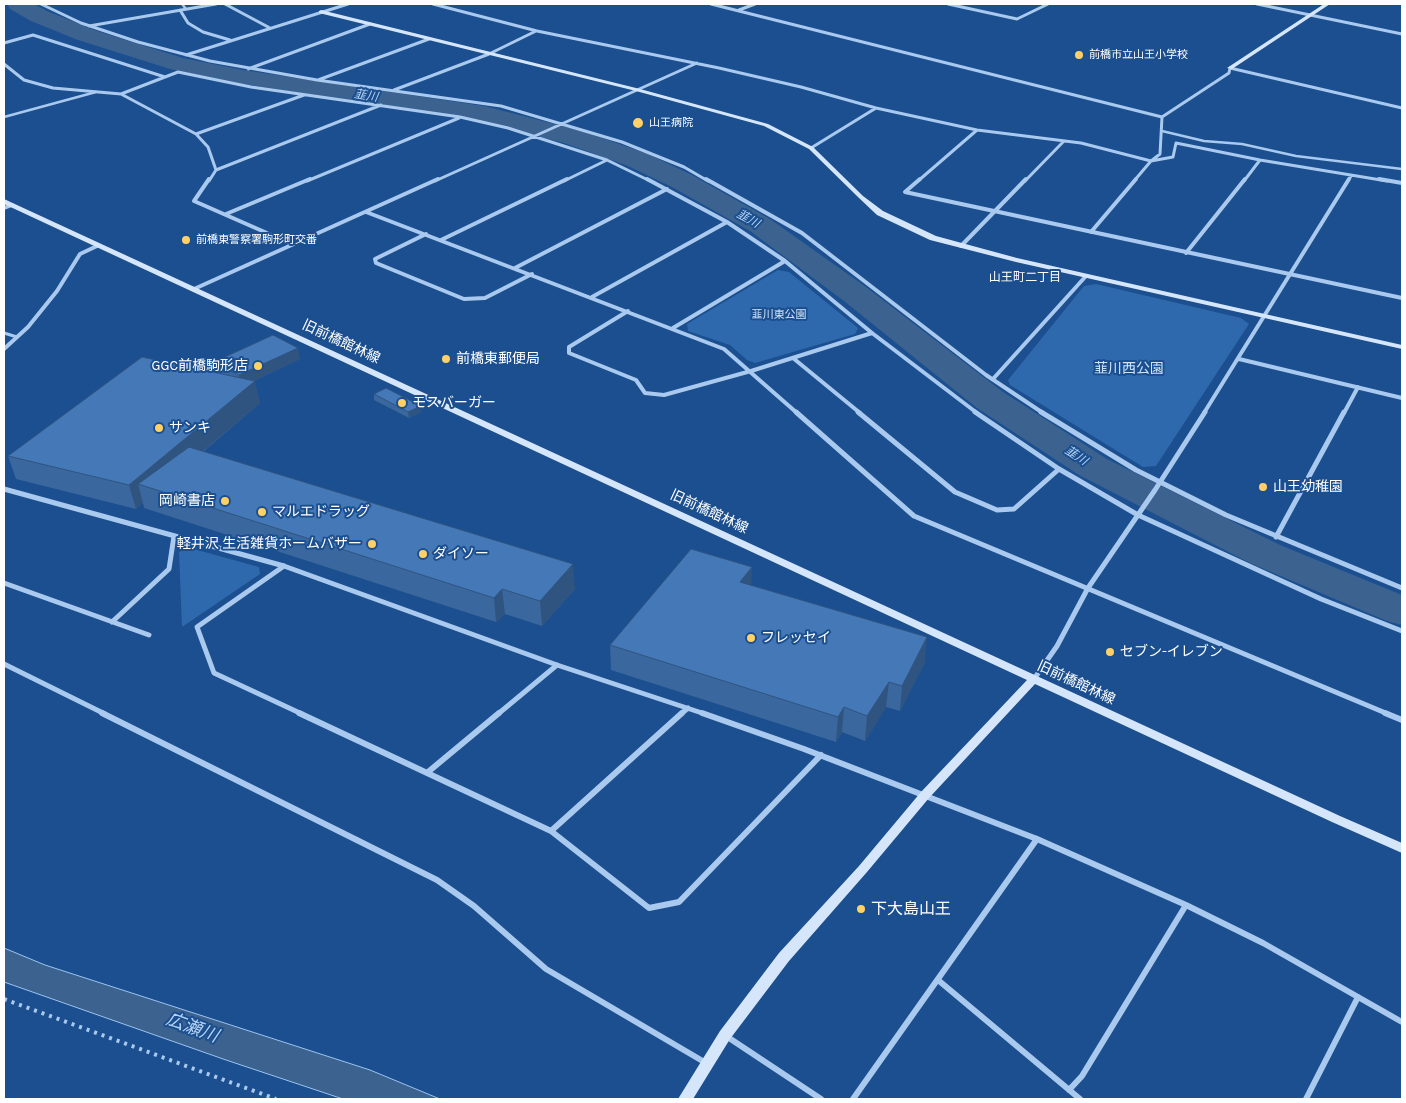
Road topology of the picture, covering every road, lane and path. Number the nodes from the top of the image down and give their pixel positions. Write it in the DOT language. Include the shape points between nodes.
graph roads {
  1 [pos="41,4"];
  2 [pos="182,4"];
  3 [pos="216,4"];
  4 [pos="225,4"];
  5 [pos="348,4"];
  6 [pos="433,4"];
  7 [pos="711,4"];
  8 [pos="755,4"];
  9 [pos="948,4"];
  10 [pos="1048,4"];
  11 [pos="1257,4"];
  12 [pos="1328,4"];
  13 [pos="186,9"];
  14 [pos="180,10"];
  15 [pos="739,10"];
  16 [pos="321,12"];
  17 [pos="1311,15"];
  18 [pos="370,24"];
  19 [pos="88,26"];
  20 [pos="270,28"];
  21 [pos="536,31"];
  22 [pos="1402,34"];
  23 [pos="428,39"];
  24 [pos="230,40"];
  25 [pos="4,43"];
  26 [pos="489,54"];
  27 [pos="186,55"];
  28 [pos="697,63"];
  29 [pos="4,64"];
  30 [pos="1230,68"];
  31 [pos="248,69"];
  32 [pos="165,77"];
  33 [pos="317,80"];
  34 [pos="393,90"];
  35 [pos="638,90"];
  36 [pos="96,92"];
  37 [pos="121,94"];
  38 [pos="305,95"];
  39 [pos="382,105"];
  40 [pos="876,108"];
  41 [pos="1402,108"];
  42 [pos="4,117"];
  43 [pos="460,117"];
  44 [pos="1162,117"];
  45 [pos="565,124"];
  46 [pos="977,130"];
  47 [pos="1162,131"];
  48 [pos="196,134"];
  49 [pos="537,136"];
  50 [pos="1064,141"];
  51 [pos="811,148"];
  52 [pos="607,160"];
  53 [pos="1260,160"];
  54 [pos="1151,161"];
  55 [pos="1402,169"];
  56 [pos="216,170"];
  57 [pos="1351,176"];
  58 [pos="1402,183"];
  59 [pos="667,189"];
  60 [pos="6,205"];
  61 [pos="996,211"];
  62 [pos="366,212"];
  63 [pos="226,214"];
  64 [pos="727,222"];
  65 [pos="1091,232"];
  66 [pos="426,234"];
  67 [pos="441,240"];
  68 [pos="292,244"];
  69 [pos="97,246"];
  70 [pos="960,246"];
  71 [pos="1186,253"];
  72 [pos="785,262"];
  73 [pos="515,268"];
  74 [pos="532,274"];
  75 [pos="1292,274"];
  76 [pos="1086,276"];
  77 [pos="194,289"];
  78 [pos="592,297"];
  79 [pos="1402,298"];
  80 [pos="628,311"];
  81 [pos="1266,316"];
  82 [pos="673,328"];
  83 [pos="4,333"];
  84 [pos="872,333"];
  85 [pos="17,337"];
  86 [pos="1402,347"];
  87 [pos="4,349"];
  88 [pos="793,358"];
  89 [pos="1239,359"];
  90 [pos="751,371"];
  91 [pos="993,379"];
  92 [pos="1358,387"];
  93 [pos="1402,398"];
  94 [pos="1058,469"];
  95 [pos="1159,482"];
  96 [pos="4,489"];
  97 [pos="1138,515"];
  98 [pos="174,536"];
  99 [pos="1276,538"];
  100 [pos="284,566"];
  101 [pos="4,582"];
  102 [pos="1088,588"];
  103 [pos="1402,588"];
  104 [pos="112,622"];
  105 [pos="1402,631"];
  106 [pos="149,636"];
  107 [pos="4,664"];
  108 [pos="557,665"];
  109 [pos="1034,679"];
  110 [pos="688,708"];
  111 [pos="1402,720"];
  112 [pos="821,755"];
  113 [pos="428,772"];
  114 [pos="925,795"];
  115 [pos="551,831"];
  116 [pos="1037,839"];
  117 [pos="1402,848"];
  118 [pos="1186,905"];
  119 [pos="938,980"];
  120 [pos="1358,996"];
  121 [pos="4,999"];
  122 [pos="1402,1022"];
  123 [pos="725,1035"];
  124 [pos="706,1063"];
  125 [pos="1069,1090"];
  126 [pos="276,1099"];
  127 [pos="685,1099"];
  128 [pos="821,1099"];
  129 [pos="853,1099"];
  130 [pos="1080,1099"];
  131 [pos="1306,1099"];
  1 -- 19 [label="street"];
  2 -- 13 [label="lane"];
  3 -- 13 [label="street"];
  4 -- 20 [label="street"];
  5 -- 16 [label="street"];
  6 -- 21 [label="street"];
  7 -- 15 [label="street"];
  8 -- 15 [label="street"];
  9 -- 10 [label="street" via="1017,20"];
  11 -- 17 [label="street"];
  12 -- 17 [label="street"];
  13 -- 14 [label="street"];
  14 -- 19 [label="street"];
  14 -- 24 [label="street" via="188,23 203,32"];
  15 -- 44 [label="street"];
  16 -- 18 [label="street"];
  16 -- 20 [label="street"];
  17 -- 22 [label="street"];
  17 -- 30 [label="street"];
  18 -- 23 [label="street"];
  18 -- 31 [label="street"];
  19 -- 27 [label="street"];
  20 -- 24 [label="street"];
  21 -- 26 [label="street"];
  21 -- 28 [label="street"];
  23 -- 26 [label="street"];
  23 -- 33 [label="street"];
  24 -- 27 [label="street"];
  25 -- 32 [label="street" via="33,35"];
  26 -- 34 [label="street"];
  26 -- 35 [label="street"];
  27 -- 31 [label="street"];
  28 -- 35 [label="street"];
  28 -- 40 [label="street" via="801,86"];
  29 -- 36 [label="street" via="24,80 53,88"];
  30 -- 41 [label="street"];
  30 -- 44 [label="street" via="1229,73"];
  31 -- 33 [label="street"];
  32 -- 37 [label="street"];
  32 -- 38 [label="street" via="178,72"];
  33 -- 34 [label="street"];
  34 -- 45 [label="street" via="501,106"];
  35 -- 45 [label="street"];
  35 -- 51 [label="street" via="766,125"];
  36 -- 37 [label="street"];
  36 -- 42 [label="lane"];
  37 -- 48 [label="street"];
  38 -- 39 [label="street"];
  38 -- 48 [label="street"];
  39 -- 43 [label="street"];
  39 -- 56 [label="street"];
  40 -- 46 [label="street"];
  40 -- 51 [label="street"];
  43 -- 49 [label="street"];
  43 -- 63 [label="street"];
  44 -- 47 [label="street"];
  45 -- 49 [label="street"];
  45 -- 91 [label="street" via="684,167 802,233"];
  46 -- 50 [label="street"];
  46 -- 61 [label="street" via="905,192"];
  47 -- 54 [label="street" via="1160,154"];
  47 -- 55 [label="lane" via="1296,156"];
  48 -- 56 [label="street" via="208,147"];
  49 -- 52 [label="street"];
  49 -- 62 [label="street"];
  50 -- 54 [label="street"];
  50 -- 61 [label="street"];
  51 -- 70 [label="street" via="880,213 917,231"];
  52 -- 59 [label="street"];
  52 -- 67 [label="street"];
  53 -- 54 [label="street" via="1176,143 1173,157"];
  53 -- 57 [label="street"];
  53 -- 71 [label="street"];
  54 -- 65 [label="street"];
  56 -- 63 [label="street" via="194,201"];
  57 -- 58 [label="street"];
  57 -- 75 [label="street"];
  59 -- 64 [label="street"];
  59 -- 73 [label="street"];
  60 -- 69 [label="street, 旧前橋館林線"];
  61 -- 65 [label="street"];
  61 -- 70 [label="street"];
  62 -- 66 [label="street"];
  62 -- 68 [label="street"];
  63 -- 68 [label="street"];
  64 -- 72 [label="street"];
  64 -- 78 [label="street"];
  65 -- 71 [label="street"];
  66 -- 67 [label="street"];
  66 -- 74 [label="street" via="375,259 376,263 464,299 485,298"];
  67 -- 73 [label="street"];
  68 -- 77 [label="street"];
  69 -- 77 [label="street, 旧前橋館林線"];
  69 -- 85 [label="street" via="80,254 57,291"];
  70 -- 76 [label="street"];
  71 -- 75 [label="street"];
  72 -- 82 [label="street"];
  72 -- 84 [label="street"];
  73 -- 74 [label="street"];
  74 -- 78 [label="street"];
  75 -- 79 [label="street"];
  75 -- 81 [label="street"];
  76 -- 81 [label="street"];
  76 -- 91 [label="street"];
  77 -- 109 [label="street, 旧前橋館林線"];
  78 -- 80 [label="street"];
  80 -- 82 [label="street"];
  80 -- 90 [label="street" via="569,346 570,353 636,380 645,393 664,395"];
  81 -- 86 [label="street"];
  81 -- 89 [label="street"];
  82 -- 90 [label="street" via="724,349"];
  83 -- 85 [label="lane"];
  84 -- 88 [label="street"];
  84 -- 94 [label="street" via="979,415"];
  85 -- 87 [label="street"];
  88 -- 90 [label="street"];
  88 -- 94 [label="street" via="954,492 972,500 997,510 1014,509"];
  89 -- 92 [label="street"];
  89 -- 95 [label="street"];
  90 -- 102 [label="street" via="914,516"];
  91 -- 95 [label="street" via="1060,425"];
  92 -- 93 [label="street"];
  92 -- 99 [label="street"];
  94 -- 97 [label="street"];
  95 -- 97 [label="street"];
  95 -- 99 [label="street"];
  96 -- 98 [label="street"];
  97 -- 102 [label="street"];
  97 -- 105 [label="street" via="1321,599"];
  98 -- 100 [label="street"];
  98 -- 104 [label="street" via="169,569"];
  99 -- 103 [label="street"];
  100 -- 108 [label="street"];
  100 -- 113 [label="street" via="197,627 214,674"];
  101 -- 104 [label="street"];
  102 -- 109 [label="street" via="1057,646"];
  102 -- 111 [label="street"];
  104 -- 106 [label="street"];
  107 -- 124 [label="street" via="436,880 474,906 546,969"];
  108 -- 110 [label="street"];
  108 -- 113 [label="street"];
  109 -- 114 [label="street"];
  109 -- 117 [label="street, 旧前橋館林線"];
  110 -- 112 [label="street"];
  110 -- 115 [label="street"];
  112 -- 114 [label="street"];
  112 -- 115 [label="street" via="679,902 649,908"];
  113 -- 115 [label="street"];
  114 -- 116 [label="street"];
  114 -- 123 [label="street" via="784,957"];
  116 -- 118 [label="street"];
  116 -- 119 [label="street"];
  118 -- 120 [label="street"];
  118 -- 125 [label="street" via="1082,1076"];
  119 -- 125 [label="street"];
  119 -- 129 [label="street"];
  120 -- 122 [label="street"];
  120 -- 131 [label="street"];
  121 -- 126 [label="path"];
  123 -- 124 [label="street"];
  123 -- 128 [label="street"];
  124 -- 127 [label="street"];
  125 -- 130 [label="street"];
}
